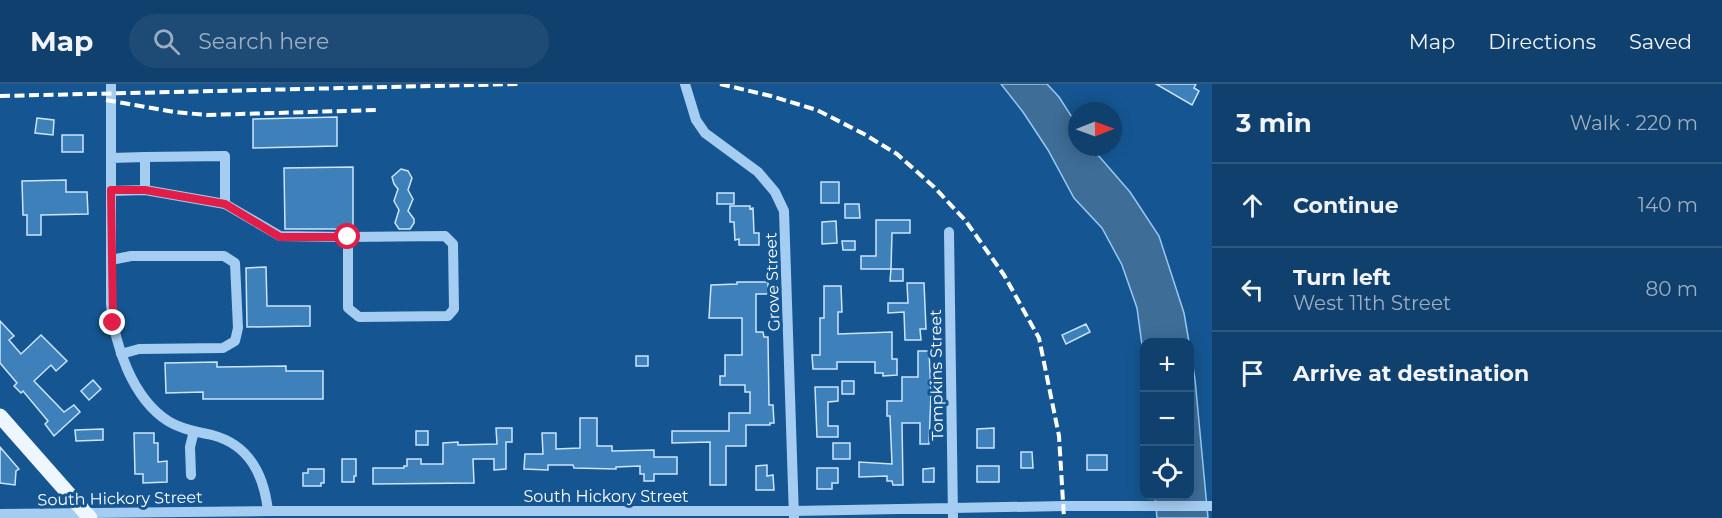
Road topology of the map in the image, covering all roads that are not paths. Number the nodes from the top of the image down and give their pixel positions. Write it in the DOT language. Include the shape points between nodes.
graph roads {
  1 [pos="111,84"];
  2 [pos="685,84"];
  3 [pos="145,157"];
  4 [pos="111,158"];
  5 [pos="111,190"];
  6 [pos="145,190"];
  7 [pos="225,204"];
  8 [pos="949,232"];
  9 [pos="348,237"];
  10 [pos="111,260"];
  11 [pos="121,354"];
  12 [pos="0,416"];
  13 [pos="194,431"];
  14 [pos="191,475"];
  15 [pos="1212,506"];
  16 [pos="268,511"];
  17 [pos="1135,512"];
  18 [pos="953,513"];
  19 [pos="0,514"];
  20 [pos="433,514"];
  21 [pos="794,514"];
  22 [pos="598,515"];
  23 [pos="88,516"];
  1 -- 4 [label="street"];
  2 -- 21 [label="street, Grove Street" via="696,120 705,133 758,172 775,192 784,211"];
  3 -- 4 [label="street"];
  3 -- 6 [label="street"];
  3 -- 7 [label="street" via="225,156"];
  4 -- 5 [label="street"];
  5 -- 6 [label="street"];
  5 -- 10 [label="street"];
  6 -- 7 [label="street"];
  7 -- 9 [label="street" via="280,237"];
  8 -- 18 [label="street, Tompkins Street"];
  9 -- 9 [label="street" via="348,308 359,317 448,316 454,309 453,244 445,236"];
  10 -- 11 [label="street" via="113,323"];
  10 -- 11 [label="street" via="131,256 224,256 235,263 235,341 223,348 139,349"];
  11 -- 13 [label="street" via="152,408 177,426"];
  12 -- 23 [label="main road"];
  13 -- 14 [label="street"];
  13 -- 16 [label="street" via="222,439 245,454 262,480"];
  15 -- 17 [label="street, South Hickory Street" via="1150,507"];
  16 -- 20 [label="street, South Hickory Street"];
  16 -- 23 [label="street, South Hickory Street"];
  17 -- 18 [label="street, South Hickory Street" via="1064,506"];
  18 -- 21 [label="street, South Hickory Street"];
  19 -- 23 [label="street, South Hickory Street"];
  20 -- 22 [label="street, South Hickory Street"];
  21 -- 22 [label="street, South Hickory Street"];
}
